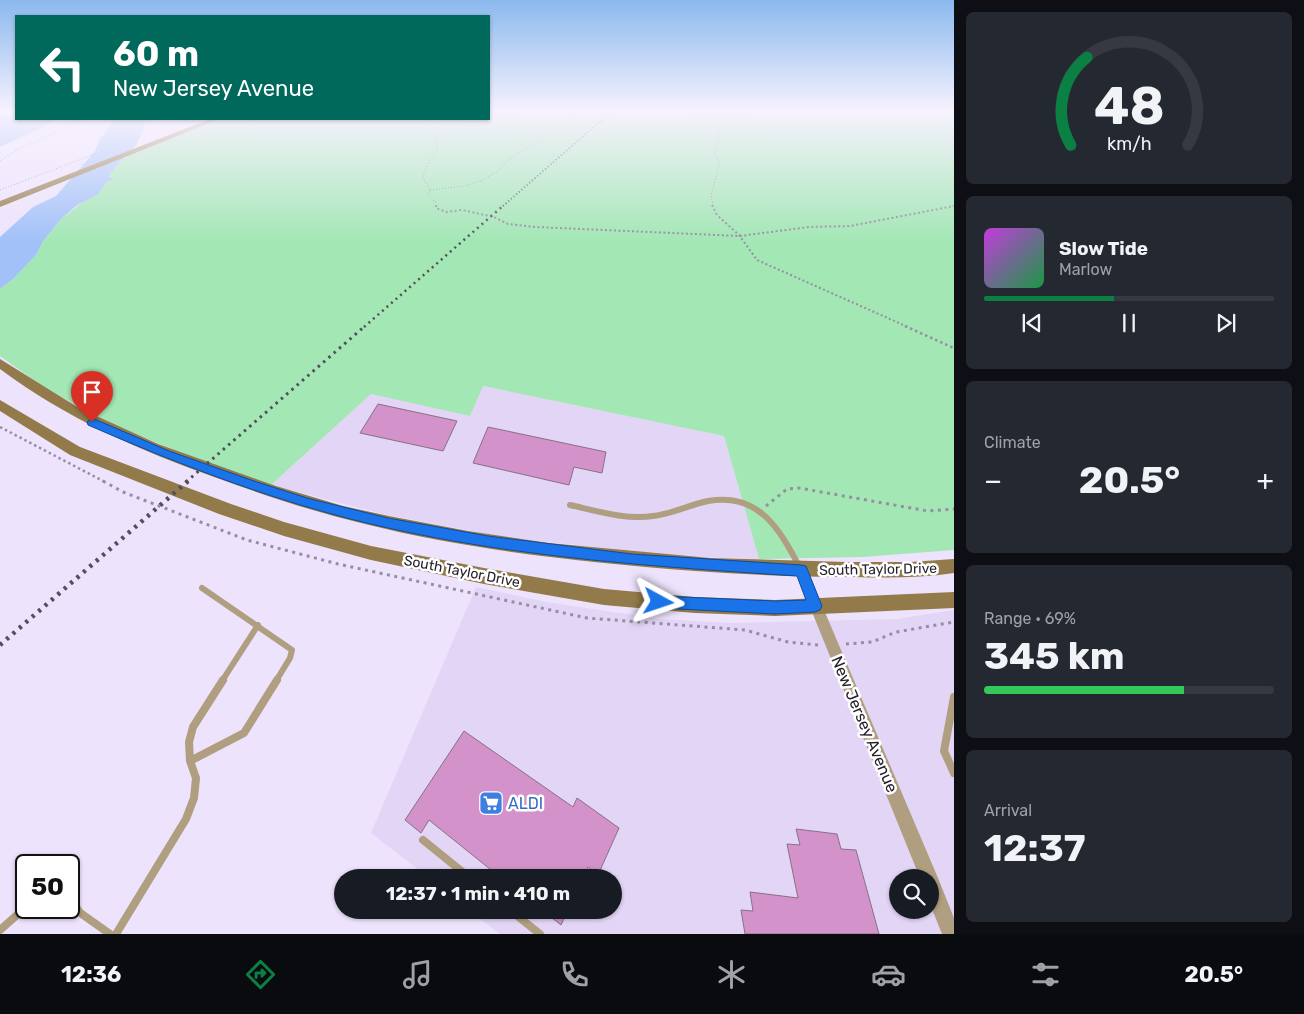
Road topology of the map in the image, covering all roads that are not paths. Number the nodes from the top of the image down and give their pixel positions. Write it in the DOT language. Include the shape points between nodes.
graph roads {
  1 [pos="101,155"];
  2 [pos="122,155"];
  3 [pos="0,195"];
  4 [pos="0,204"];
  5 [pos="0,363"];
  6 [pos="0,405"];
  7 [pos="570,505"];
  8 [pos="954,566"];
  9 [pos="801,570"];
  10 [pos="202,588"];
  11 [pos="954,600"];
  12 [pos="815,606"];
  13 [pos="258,625"];
  14 [pos="954,697"];
  15 [pos="190,761"];
  16 [pos="954,773"];
  17 [pos="423,840"];
  18 [pos="459,869"];
  19 [pos="925,869"];
  20 [pos="939,904"];
  21 [pos="80,912"];
  22 [pos="15,917"];
  23 [pos="521,919"];
  24 [pos="0,930"];
  25 [pos="110,934"];
  26 [pos="116,934"];
  27 [pos="540,934"];
  28 [pos="951,934"];
  1 -- 3 [label="main road"];
  2 -- 4 [label="main road"];
  5 -- 9 [label="main road, South Taylor Drive" via="43,394 92,422 165,454 307,503 388,523 488,541 632,560"];
  6 -- 12 [label="main road, South Taylor Drive" via="75,451 284,529 372,553 604,597 704,605"];
  7 -- 9 [label="lane" via="632,518 663,515 709,501 749,504 762,510 775,523"];
  8 -- 9 [label="main road, South Taylor Drive" via="932,570"];
  9 -- 12 [label="street, New Jersey Avenue"];
  10 -- 13 [label="lane"];
  11 -- 12 [label="main road, South Taylor Drive"];
  12 -- 19 [label="street, New Jersey Avenue"];
  13 -- 15 [label="lane" via="193,727 189,742"];
  13 -- 15 [label="lane" via="289,646 292,650 290,658 244,733"];
  14 -- 16 [label="lane" via="944,751"];
  15 -- 26 [label="lane" via="196,778 194,798 186,819"];
  17 -- 18 [label="lane"];
  20 -- 28 [label="street, New Jersey Avenue"];
  21 -- 25 [label="lane"];
  22 -- 24 [label="lane"];
  23 -- 27 [label="lane"];
}
